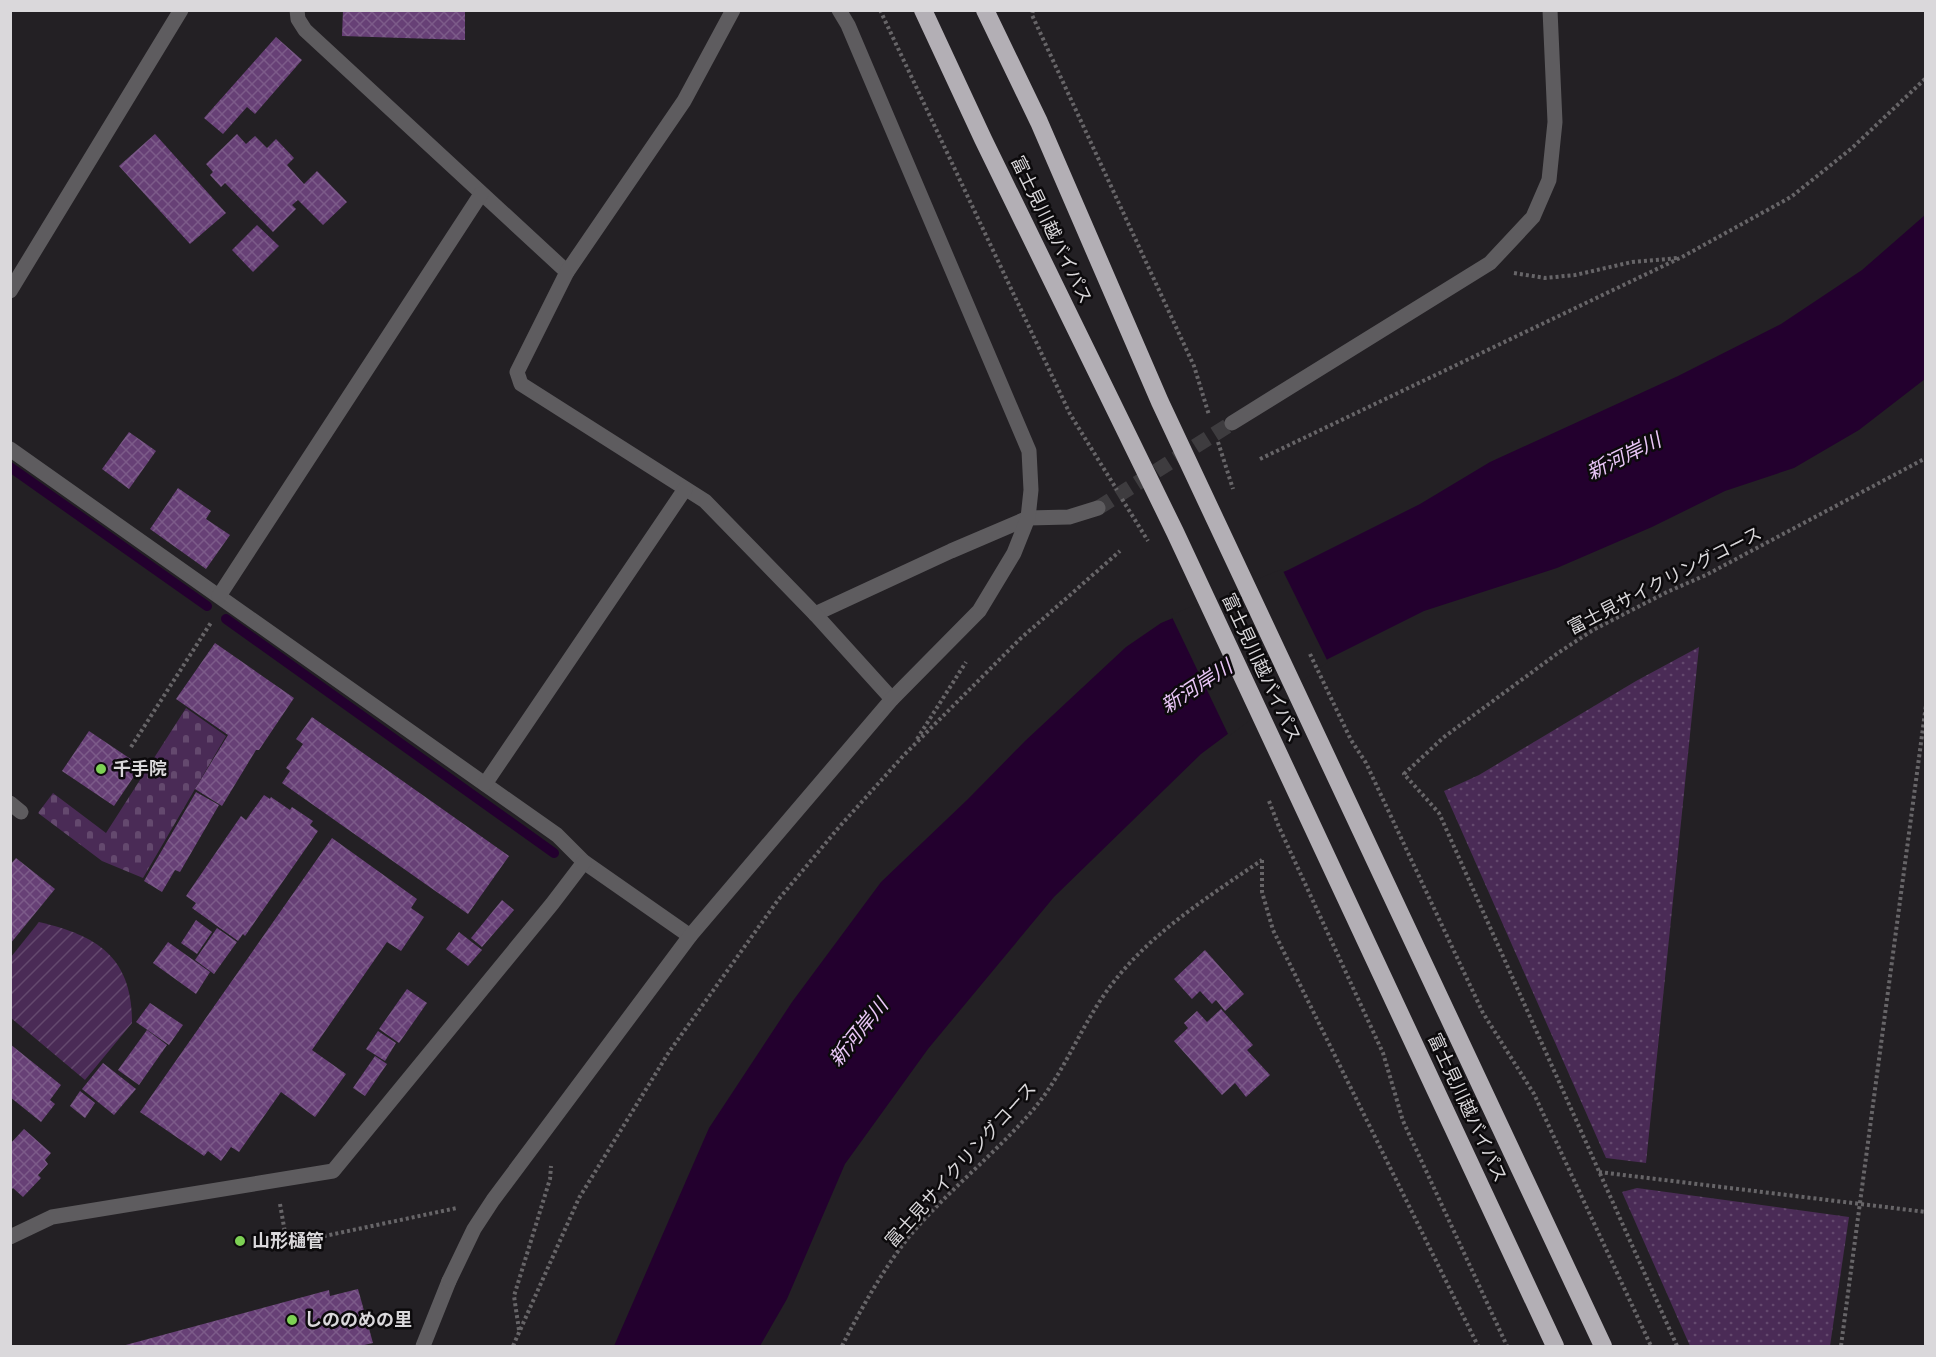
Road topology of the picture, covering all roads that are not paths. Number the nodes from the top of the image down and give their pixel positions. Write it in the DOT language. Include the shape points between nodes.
graph roads {
  1 [pos="181,10"];
  2 [pos="297,10"];
  3 [pos="733,10"];
  4 [pos="839,10"];
  5 [pos="923,10"];
  6 [pos="985,10"];
  7 [pos="1550,10"];
  8 [pos="481,194"];
  9 [pos="567,272"];
  10 [pos="10,291"];
  11 [pos="1232,423"];
  12 [pos="10,449"];
  13 [pos="685,489"];
  14 [pos="1098,508"];
  15 [pos="1028,518"];
  16 [pos="222,598"];
  17 [pos="815,614"];
  18 [pos="892,699"];
  19 [pos="485,784"];
  20 [pos="584,862"];
  21 [pos="690,936"];
  22 [pos="10,1237"];
  23 [pos="423,1347"];
  24 [pos="1555,1347"];
  25 [pos="1603,1347"];
  1 -- 10 [label="street"];
  2 -- 8 [label="street" via="305,30"];
  3 -- 9 [label="street" via="684,101"];
  4 -- 15 [label="street" via="1029,451"];
  5 -- 24 [label="highway, 富士見川越バイパス" via="1175,532"];
  6 -- 25 [label="highway, 富士見川越バイパス" via="1039,122 1136,349"];
  7 -- 11 [label="street" via="1555,122 1549,180 1533,217 1490,263"];
  8 -- 9 [label="street"];
  8 -- 16 [label="street"];
  9 -- 13 [label="street" via="517,372 521,384"];
  12 -- 16 [label="street"];
  13 -- 17 [label="street" via="705,501"];
  13 -- 19 [label="street"];
  14 -- 15 [label="street" via="1069,517"];
  15 -- 17 [label="street"];
  15 -- 18 [label="street" via="1014,553 979,611"];
  16 -- 19 [label="street"];
  17 -- 18 [label="street"];
  18 -- 21 [label="street"];
  19 -- 20 [label="street" via="557,835"];
  20 -- 21 [label="street"];
  20 -- 22 [label="street" via="333,1171 52,1218"];
  21 -- 23 [label="street" via="474,1229"];
}
